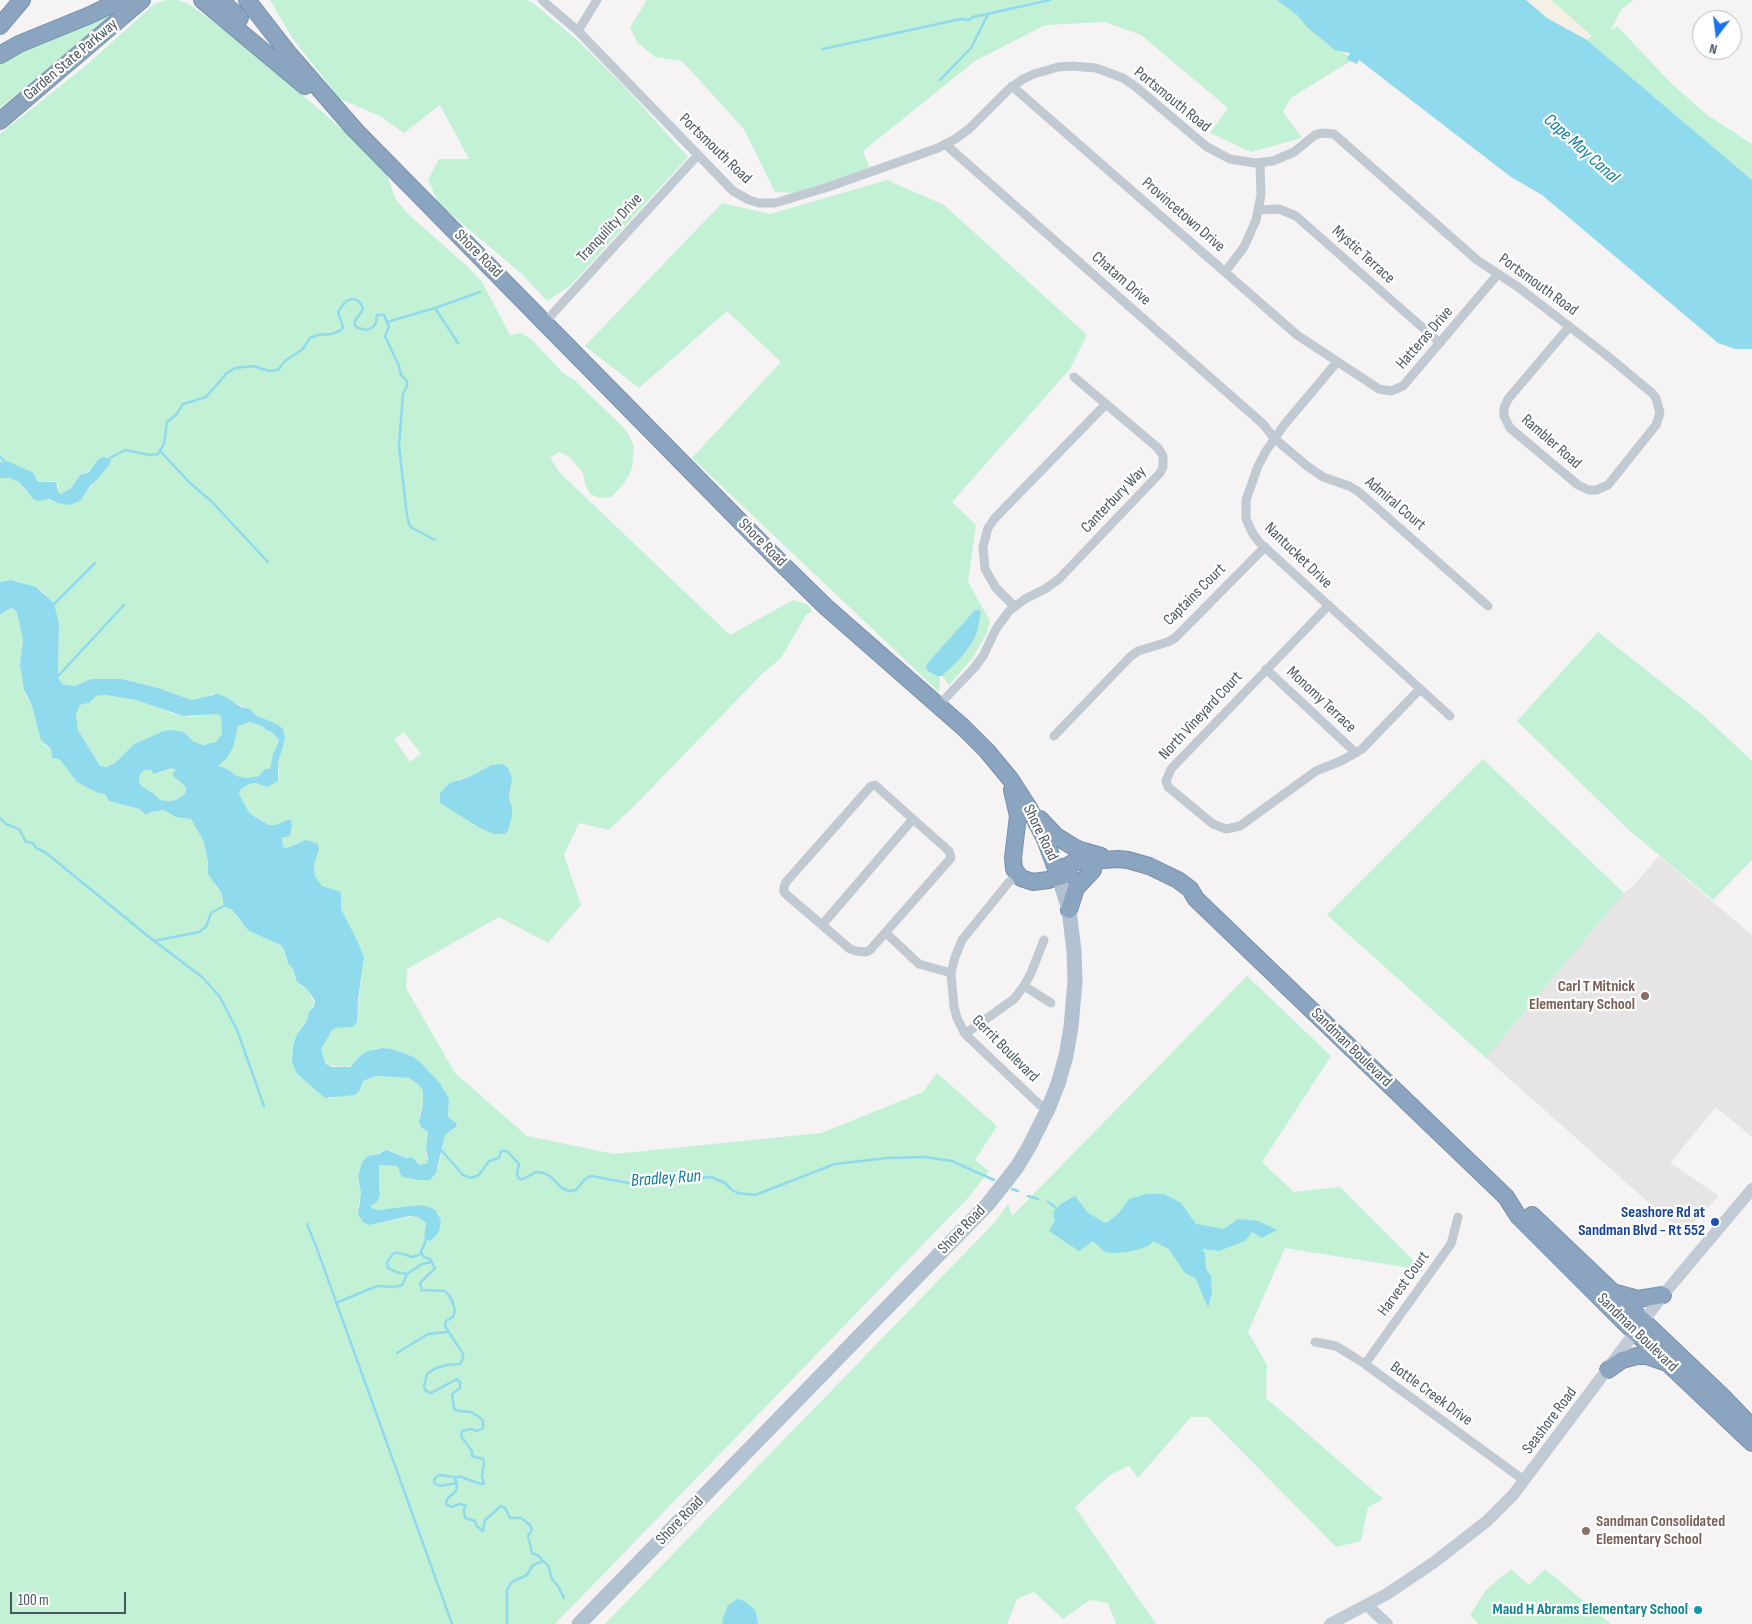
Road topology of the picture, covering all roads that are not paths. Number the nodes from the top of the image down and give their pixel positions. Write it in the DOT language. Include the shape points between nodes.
graph roads {
  1 [pos="22,0"];
  2 [pos="121,0"];
  3 [pos="142,0"];
  4 [pos="202,0"];
  5 [pos="220,0"];
  6 [pos="247,0"];
  7 [pos="542,0"];
  8 [pos="597,0"];
  9 [pos="0,26"];
  10 [pos="578,31"];
  11 [pos="0,55"];
  12 [pos="313,83"];
  13 [pos="1012,86"];
  14 [pos="0,120"];
  15 [pos="356,130"];
  16 [pos="945,144"];
  17 [pos="698,155"];
  18 [pos="1260,162"];
  19 [pos="1258,210"];
  20 [pos="1225,272"];
  21 [pos="1498,274"];
  22 [pos="545,322"];
  23 [pos="1570,327"];
  24 [pos="1440,343"];
  25 [pos="1337,362"];
  26 [pos="1074,377"];
  27 [pos="1106,404"];
  28 [pos="1659,418"];
  29 [pos="1274,438"];
  30 [pos="1265,547"];
  31 [pos="1328,605"];
  32 [pos="1014,606"];
  33 [pos="1488,606"];
  34 [pos="1266,669"];
  35 [pos="1420,689"];
  36 [pos="938,706"];
  37 [pos="1450,716"];
  38 [pos="1054,736"];
  39 [pos="1356,753"];
  40 [pos="1010,780"];
  41 [pos="1029,808"];
  42 [pos="913,819"];
  43 [pos="1118,859"];
  44 [pos="1093,870"];
  45 [pos="1018,874"];
  46 [pos="1059,877"];
  47 [pos="1196,899"];
  48 [pos="1068,910"];
  49 [pos="822,924"];
  50 [pos="886,933"];
  51 [pos="1044,940"];
  52 [pos="951,973"];
  53 [pos="1024,986"];
  54 [pos="1051,1003"];
  55 [pos="965,1034"];
  56 [pos="1048,1109"];
  57 [pos="1752,1189"];
  58 [pos="1506,1197"];
  59 [pos="1458,1217"];
  60 [pos="1614,1292"];
  61 [pos="1663,1295"];
  62 [pos="1639,1326"];
  63 [pos="1315,1342"];
  64 [pos="1666,1363"];
  65 [pos="1365,1364"];
  66 [pos="1608,1370"];
  67 [pos="1752,1427"];
  68 [pos="1752,1443"];
  69 [pos="1525,1481"];
  70 [pos="1367,1605"];
  71 [pos="579,1624"];
  72 [pos="1330,1624"];
  73 [pos="1387,1624"];
  1 -- 9 [label="highway"];
  2 -- 11 [label="highway"];
  3 -- 14 [label="highway, Garden State Parkway"];
  4 -- 15 [label="highway, Shore Road"];
  5 -- 12 [label="highway"];
  6 -- 12 [label="highway"];
  7 -- 10 [label="street, Portsmouth Road"];
  8 -- 10 [label="street"];
  10 -- 17 [label="street, Portsmouth Road"];
  12 -- 15 [label="highway, Shore Road"];
  13 -- 16 [label="street, Portsmouth Road" via="969,129"];
  13 -- 18 [label="street, Portsmouth Road" via="1034,74 1058,67 1084,66 1110,72 1136,86 1213,151 1242,162"];
  13 -- 20 [label="street, Provincetown Drive"];
  15 -- 22 [label="highway, Shore Road"];
  16 -- 17 [label="street, Portsmouth Road" via="828,187 769,204 733,191"];
  16 -- 29 [label="street, Chatam Drive" via="1263,424"];
  17 -- 22 [label="street, Tranquility Drive"];
  18 -- 19 [label="street"];
  18 -- 21 [label="street, Portsmouth Road" via="1284,157 1315,135 1334,134 1477,260"];
  19 -- 20 [label="street" via="1244,247"];
  19 -- 24 [label="street, Mystic Terrace" via="1279,209 1296,216"];
  20 -- 25 [label="street, Provincetown Drive" via="1297,335"];
  21 -- 23 [label="street, Portsmouth Road"];
  21 -- 24 [label="street, Hatteras Drive"];
  22 -- 36 [label="highway, Shore Road" via="805,586"];
  23 -- 28 [label="street, Portsmouth Road" via="1652,393 1659,406"];
  23 -- 28 [label="street, Rambler Road" via="1507,402 1504,416 1510,428 1578,486 1596,490 1608,485"];
  24 -- 25 [label="street, Hatteras Drive" via="1403,386 1391,391 1379,390"];
  25 -- 29 [label="street, Nantucket Drive"];
  26 -- 27 [label="street, Canterbury Way"];
  27 -- 32 [label="street" via="988,528 983,547 985,569 996,588"];
  27 -- 32 [label="street, Canterbury Way" via="1160,451 1164,462 1160,473 1059,579"];
  29 -- 30 [label="street, Nantucket Drive" via="1258,466 1245,509 1249,527"];
  29 -- 33 [label="street, Admiral Court" via="1323,477 1359,492"];
  30 -- 31 [label="street, Nantucket Drive"];
  30 -- 38 [label="street, Captains Court" via="1175,638 1131,656"];
  31 -- 34 [label="street, North Vineyard Court"];
  31 -- 35 [label="street, Nantucket Drive"];
  32 -- 36 [label="street, Canterbury Way" via="996,628 975,667"];
  34 -- 39 [label="street, Monomy Terrace"];
  34 -- 39 [label="street, North Vineyard Court" via="1171,769 1165,790 1219,828 1233,828 1316,771"];
  35 -- 37 [label="street, Nantucket Drive"];
  35 -- 39 [label="street, North Vineyard Court"];
  36 -- 40 [label="highway, Shore Road" via="983,747"];
  40 -- 41 [label="highway, Shore Road"];
  40 -- 45 [label="highway" via="1018,816 1013,863"];
  41 -- 43 [label="highway" via="1056,836 1072,846"];
  41 -- 46 [label="highway, Shore Road"];
  42 -- 49 [label="street"];
  42 -- 49 [label="street" via="875,785 871,786 786,882 784,892"];
  42 -- 50 [label="street" via="952,854"];
  43 -- 46 [label="highway, Sandman Boulevard" via="1074,862 1064,868"];
  43 -- 47 [label="highway, Sandman Boulevard" via="1158,870 1190,889"];
  44 -- 46 [label="highway, Sandman Boulevard"];
  44 -- 47 [label="highway, Sandman Boulevard" via="1140,874 1160,880"];
  44 -- 48 [label="highway" via="1076,888"];
  45 -- 46 [label="highway" via="1033,882"];
  45 -- 52 [label="street, Gerrit Boulevard" via="967,933 958,948"];
  46 -- 48 [label="main road, Shore Road"];
  47 -- 58 [label="highway, Sandman Boulevard"];
  48 -- 56 [label="main road, Shore Road" via="1074,951 1074,1004 1066,1056"];
  49 -- 50 [label="street" via="856,952 870,950"];
  50 -- 52 [label="street" via="919,964"];
  51 -- 53 [label="street"];
  52 -- 55 [label="street, Gerrit Boulevard" via="956,1018"];
  53 -- 54 [label="street"];
  53 -- 55 [label="street" via="1014,999"];
  55 -- 56 [label="street, Gerrit Boulevard"];
  56 -- 71 [label="main road, Shore Road" via="1025,1154 988,1204"];
  57 -- 61 [label="street, Seashore Road"];
  58 -- 60 [label="highway, Sandman Boulevard" via="1525,1208"];
  58 -- 62 [label="highway, Sandman Boulevard" via="1518,1216"];
  59 -- 65 [label="street, Harvest Court" via="1451,1244"];
  60 -- 61 [label="highway" via="1638,1299"];
  60 -- 62 [label="highway, Sandman Boulevard"];
  61 -- 62 [label="street, Seashore Road"];
  62 -- 64 [label="highway, Sandman Boulevard"];
  62 -- 66 [label="street, Seashore Road"];
  62 -- 67 [label="highway, Sandman Boulevard" via="1722,1396"];
  63 -- 65 [label="street, Bottle Creek Drive" via="1336,1346"];
  64 -- 66 [label="highway" via="1637,1356 1622,1360"];
  64 -- 68 [label="highway, Sandman Boulevard"];
  65 -- 69 [label="street, Bottle Creek Drive"];
  66 -- 69 [label="street, Seashore Road"];
  69 -- 70 [label="street, Seashore Road" via="1487,1521 1434,1563"];
  70 -- 72 [label="street, Seashore Road"];
  70 -- 73 [label="street"];
}
